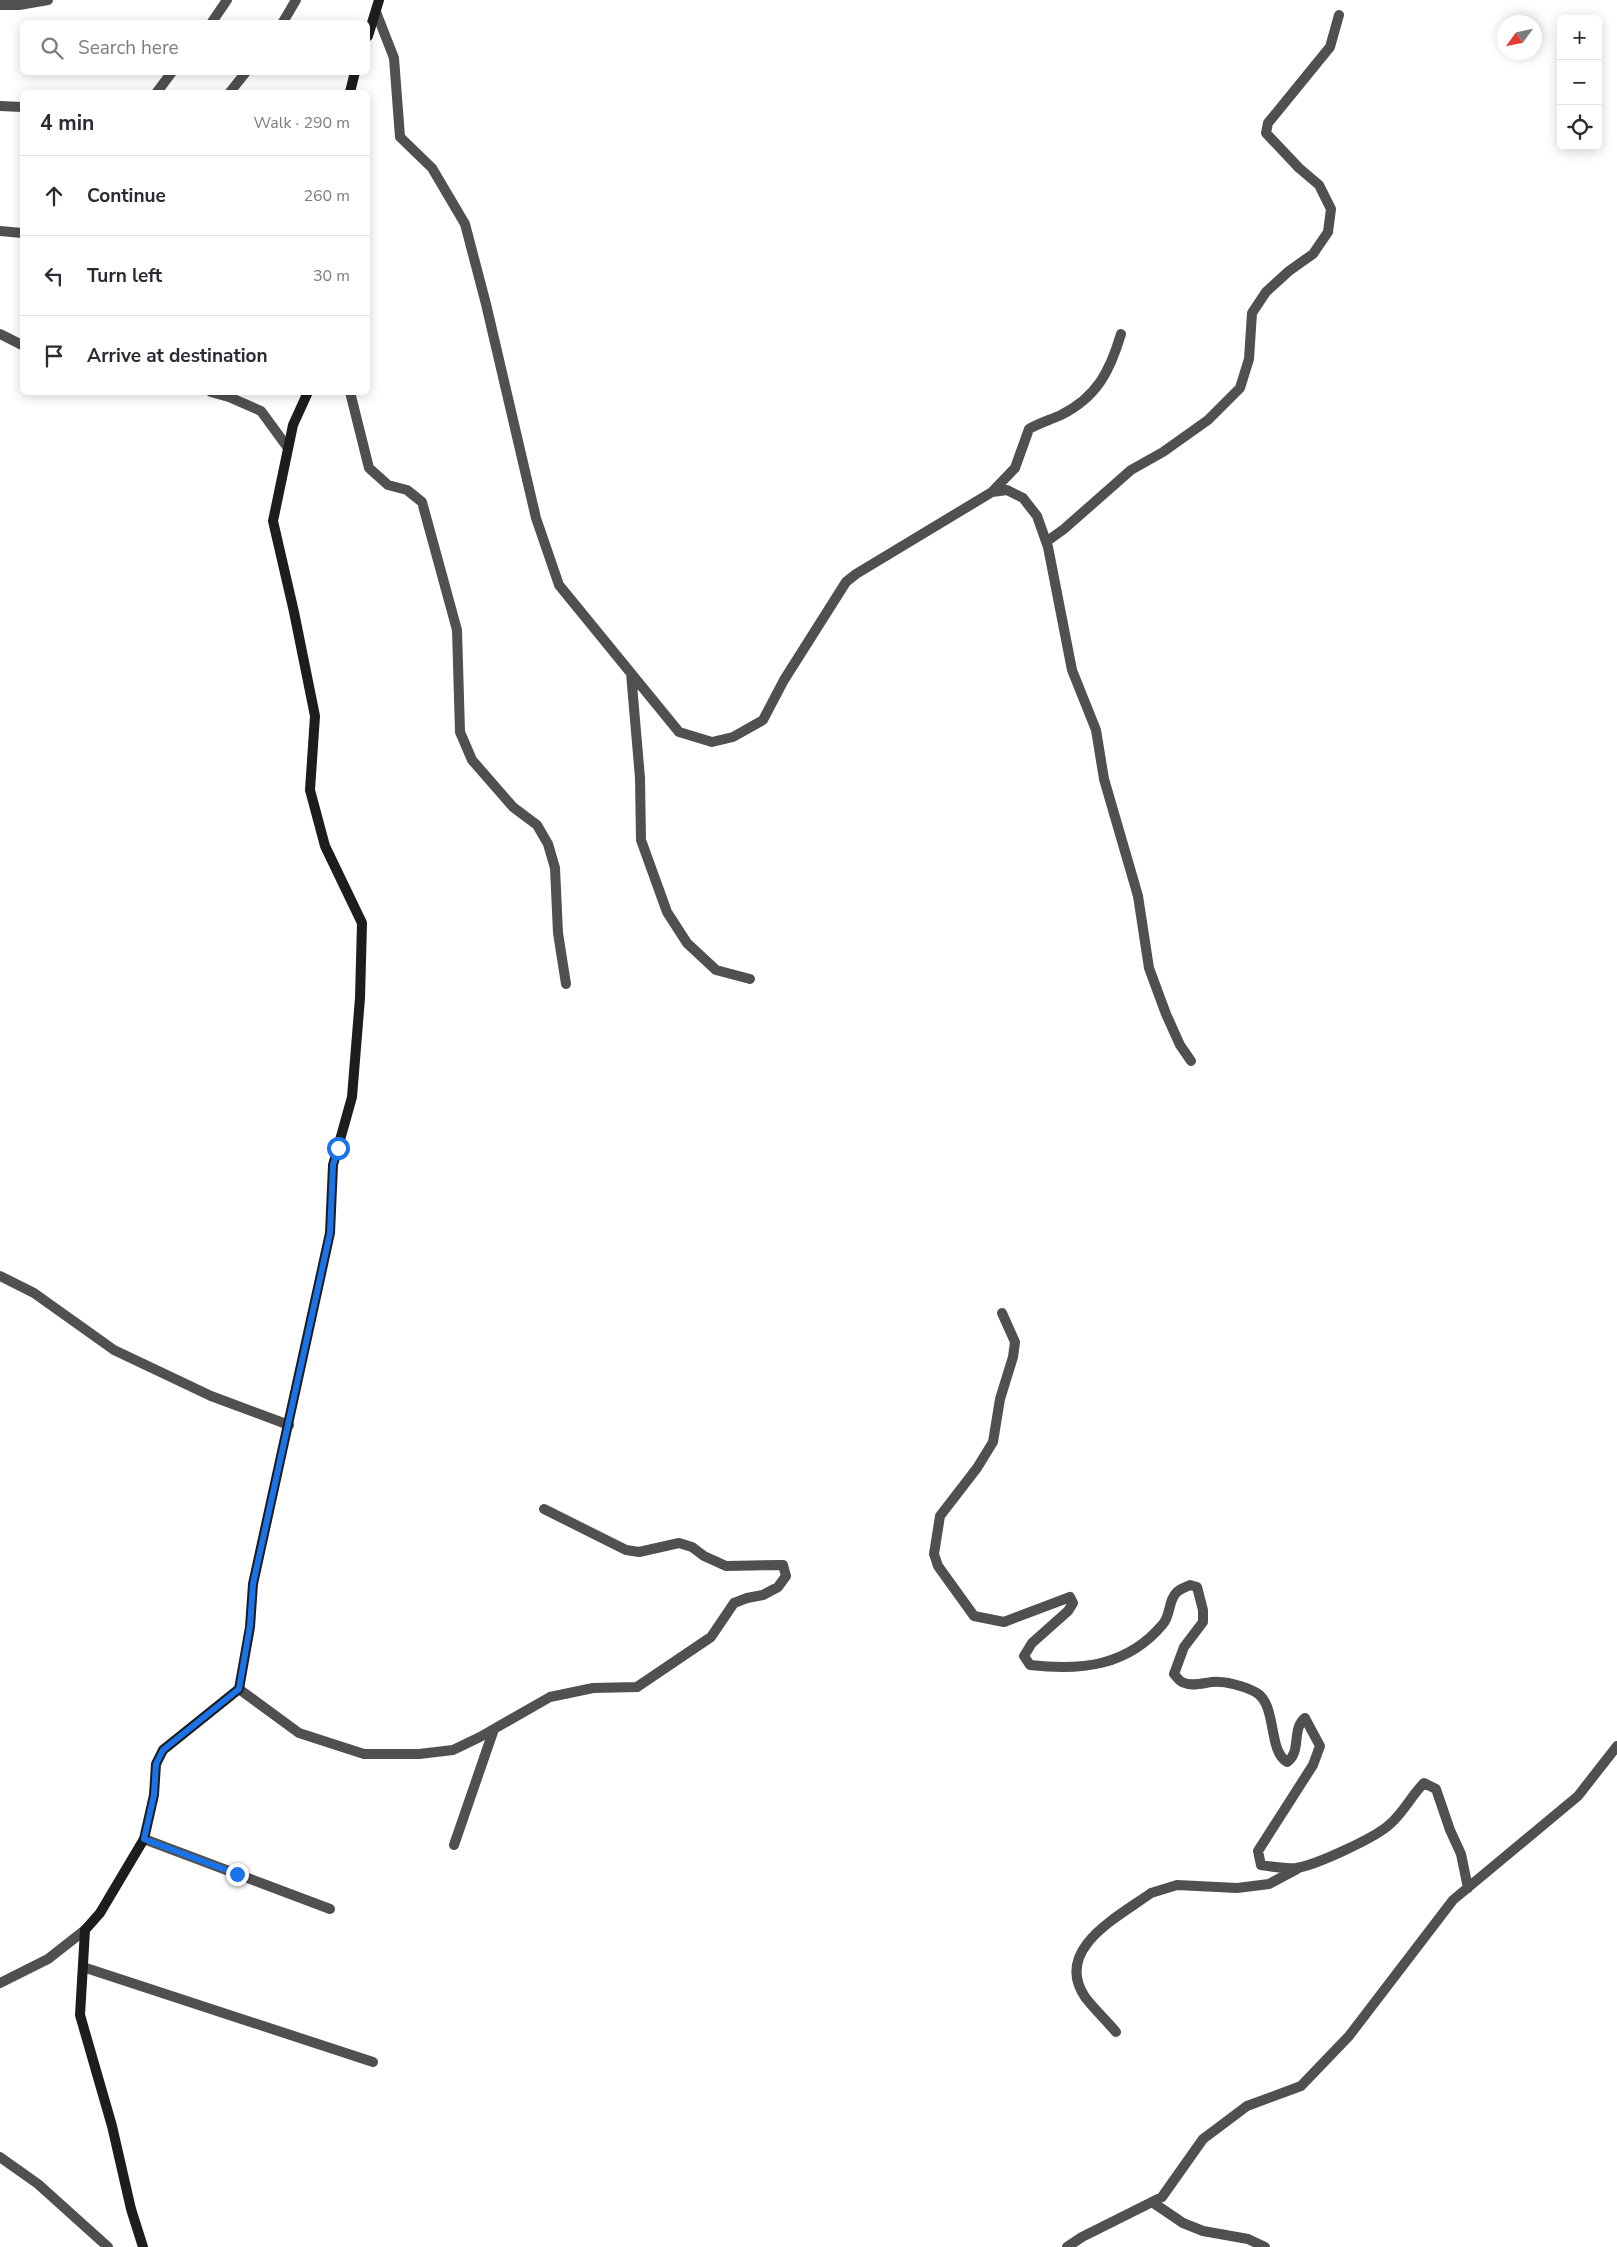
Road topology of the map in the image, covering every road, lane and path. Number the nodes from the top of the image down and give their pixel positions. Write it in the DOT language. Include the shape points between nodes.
graph roads {
  1 [pos="48,0"];
  2 [pos="227,0"];
  3 [pos="296,0"];
  4 [pos="379,0"];
  5 [pos="0,5"];
  6 [pos="376,12"];
  7 [pos="1339,15"];
  8 [pos="213,20"];
  9 [pos="284,20"];
  10 [pos="370,30"];
  11 [pos="170,75"];
  12 [pos="244,75"];
  13 [pos="354,75"];
  14 [pos="158,90"];
  15 [pos="232,90"];
  16 [pos="350,90"];
  17 [pos="0,106"];
  18 [pos="20,107"];
  19 [pos="0,231"];
  20 [pos="20,233"];
  21 [pos="0,334"];
  22 [pos="1121,334"];
  23 [pos="20,344"];
  24 [pos="222,395"];
  25 [pos="307,395"];
  26 [pos="351,395"];
  27 [pos="288,448"];
  28 [pos="992,492"];
  29 [pos="1046,542"];
  30 [pos="630,673"];
  31 [pos="750,979"];
  32 [pos="566,984"];
  33 [pos="1191,1061"];
  34 [pos="0,1276"];
  35 [pos="1002,1313"];
  36 [pos="289,1426"];
  37 [pos="544,1510"];
  38 [pos="239,1689"];
  39 [pos="494,1729"];
  40 [pos="1617,1746"];
  41 [pos="144,1839"];
  42 [pos="454,1845"];
  43 [pos="1298,1868"];
  44 [pos="1468,1888"];
  45 [pos="330,1909"];
  46 [pos="85,1930"];
  47 [pos="83,1967"];
  48 [pos="0,1983"];
  49 [pos="1116,2032"];
  50 [pos="373,2062"];
  51 [pos="0,2157"];
  52 [pos="1152,2202"];
  53 [pos="108,2247"];
  54 [pos="143,2247"];
  55 [pos="1067,2247"];
  56 [pos="1265,2247"];
  1 -- 5 [label="street"];
  2 -- 8 [label="street"];
  3 -- 9 [label="street"];
  4 -- 6 [label="street"];
  6 -- 10 [label="street"];
  6 -- 30 [label="street" via="394,58 400,137 432,168 465,224 536,518 559,585"];
  7 -- 29 [label="street" via="1330,47 1268,123 1266,132 1319,185 1331,209 1328,232 1314,254 1266,292 1252,313 1249,359 1240,388 1208,420 1131,470"];
  11 -- 14 [label="street"];
  12 -- 15 [label="street"];
  13 -- 16 [label="street"];
  17 -- 18 [label="street"];
  19 -- 20 [label="street"];
  21 -- 23 [label="street"];
  22 -- 28 [label="street" via="1103,380 1081,403 1029,429 1015,468"];
  24 -- 27 [label="street" via="261,411"];
  25 -- 27 [label="street" via="293,425"];
  26 -- 32 [label="street" via="369,468 388,485 407,490 422,502 457,630 460,732 472,760 514,807 537,825 548,844 555,868 558,933"];
  27 -- 36 [label="street" via="273,521 315,716 310,790 325,846 362,923 352,1096 333,1165 330,1233"];
  28 -- 29 [label="street" via="1006,490 1023,498 1037,516"];
  28 -- 30 [label="street" via="846,582 762,720 733,737 712,742 679,732"];
  29 -- 33 [label="street" via="1072,670 1096,730 1104,779 1138,896 1149,968 1180,1045"];
  30 -- 31 [label="street" via="642,840 667,912 687,943 716,970"];
  34 -- 36 [label="street" via="34,1293 114,1350 211,1396"];
  35 -- 43 [label="street" via="1015,1342 993,1442 940,1516 934,1554 938,1566 974,1616 1004,1622 1070,1597 1073,1603 1068,1611 1044,1630 1024,1656 1030,1665 1047,1667 1110,1662 1133,1652 1165,1623 1171,1600 1177,1592 1190,1585 1198,1588 1202,1622 1184,1647 1174,1674 1182,1682 1198,1685 1226,1682 1258,1694 1273,1724 1282,1759 1287,1762 1296,1750 1297,1730 1305,1718 1320,1746 1313,1765 1258,1851 1262,1865"];
  36 -- 38 [label="street" via="253,1584 250,1626"];
  37 -- 39 [label="street" via="626,1550 639,1552 679,1543 726,1566 783,1565 786,1576 771,1591 734,1604 711,1637 637,1687 593,1688 550,1697"];
  38 -- 39 [label="street" via="299,1733 364,1754 453,1750"];
  38 -- 41 [label="street" via="163,1750 156,1764 154,1795"];
  39 -- 42 [label="street"];
  40 -- 44 [label="street" via="1578,1796"];
  41 -- 45 [label="street"];
  41 -- 46 [label="street" via="100,1913"];
  43 -- 44 [label="street" via="1368,1839 1388,1827 1403,1812 1411,1795 1424,1784 1436,1789 1461,1854"];
  43 -- 49 [label="street" via="1268,1884 1238,1888 1177,1885 1151,1893 1090,1938 1076,1962 1075,1971 1084,1995"];
  44 -- 52 [label="street" via="1452,1900 1350,2036 1302,2086 1247,2106 1204,2139 1162,2197"];
  46 -- 47 [label="street"];
  46 -- 48 [label="street" via="48,1959"];
  47 -- 50 [label="street"];
  47 -- 54 [label="street" via="80,2015"];
  51 -- 53 [label="street" via="38,2184"];
  52 -- 55 [label="street"];
  52 -- 56 [label="street" via="1183,2223 1248,2239"];
}
